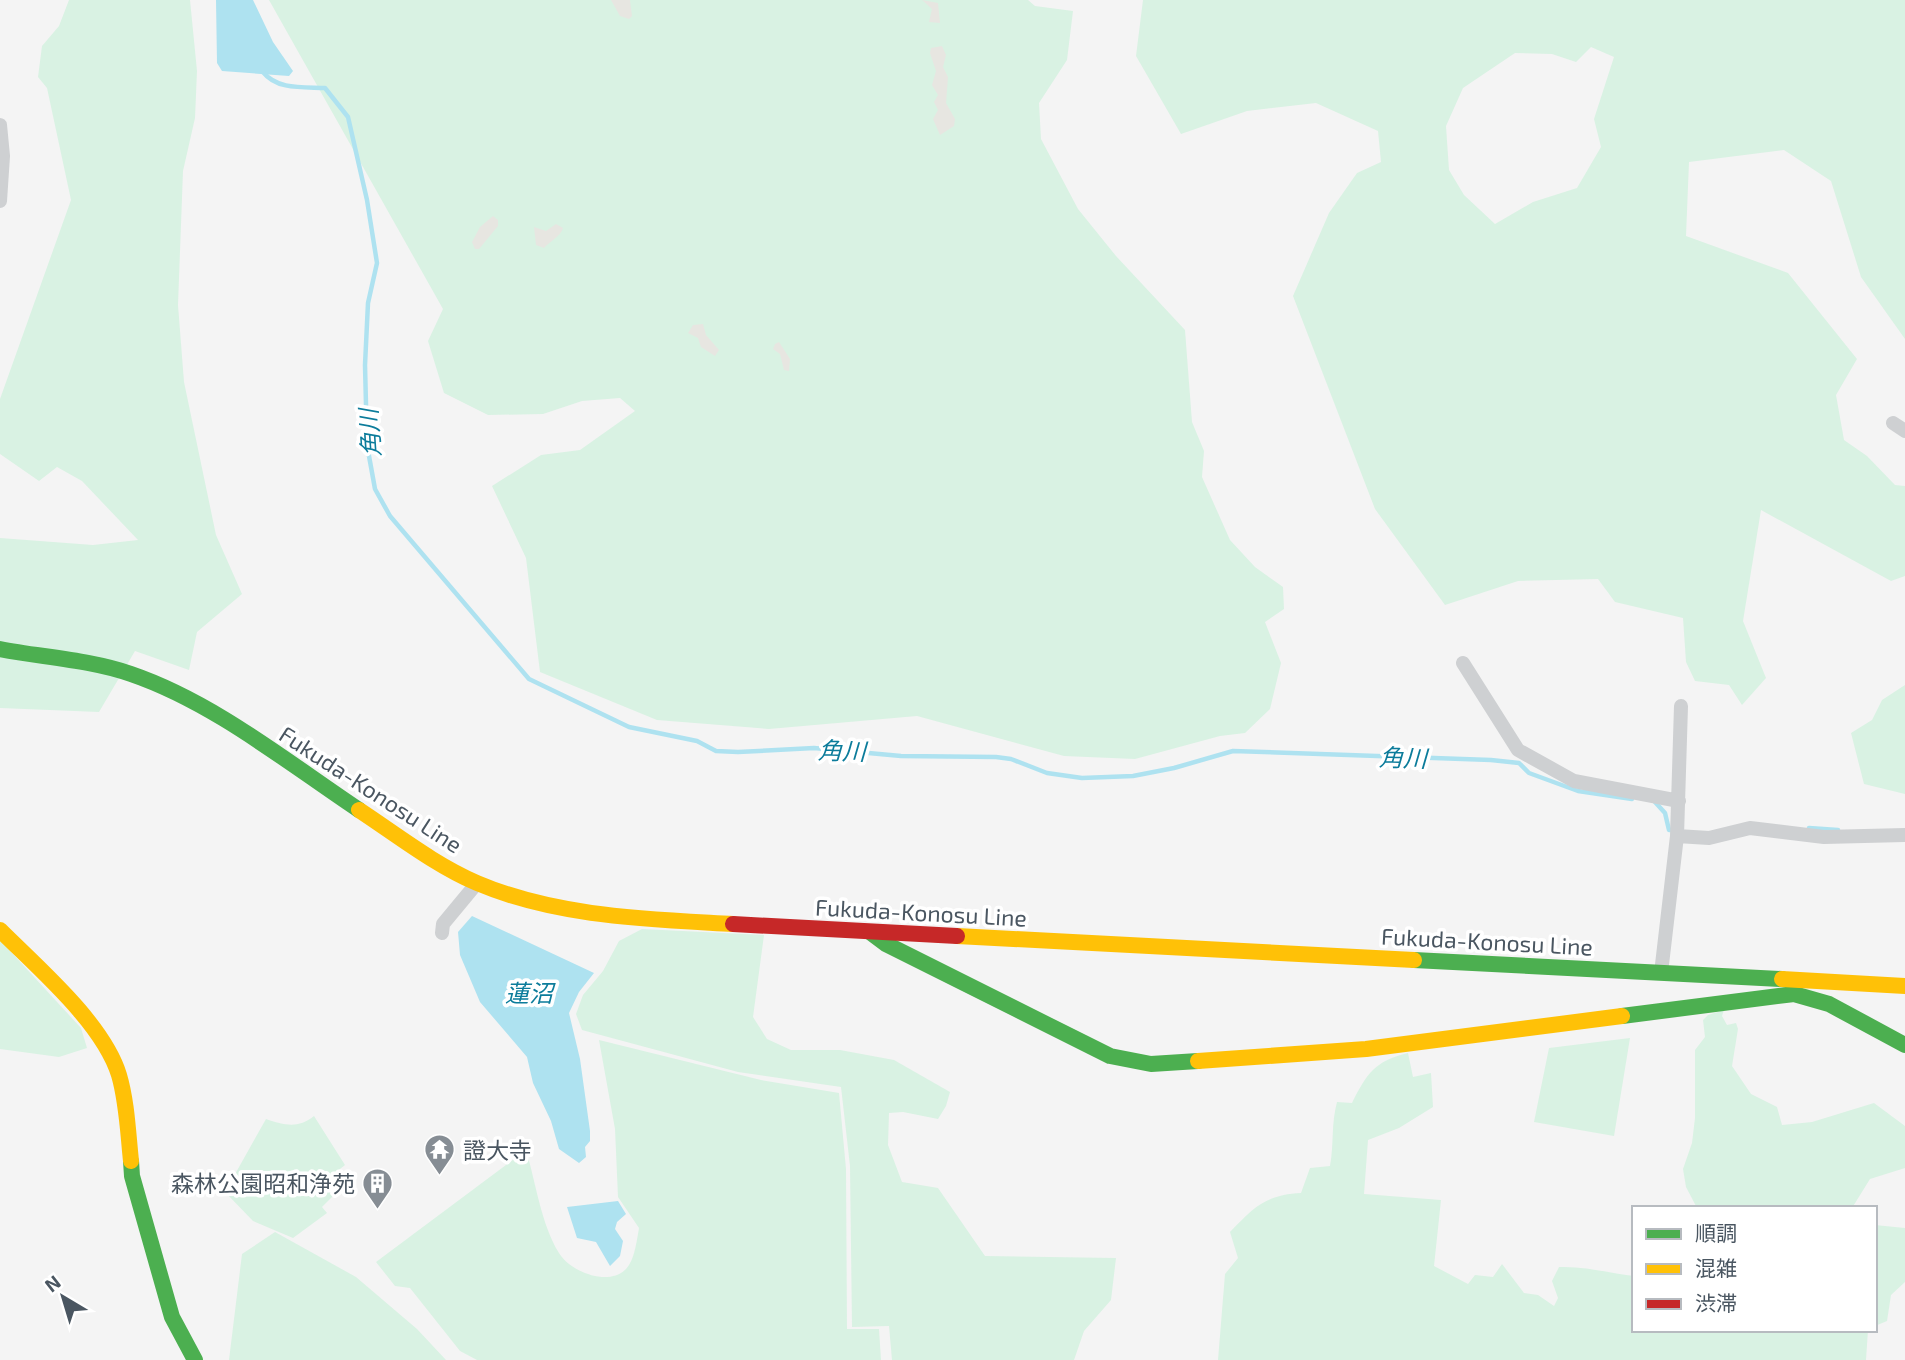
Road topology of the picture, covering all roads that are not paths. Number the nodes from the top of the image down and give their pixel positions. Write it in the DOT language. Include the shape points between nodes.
graph roads {
  1 [pos="0,125"];
  2 [pos="0,201"];
  3 [pos="0,649"];
  4 [pos="1463,663"];
  5 [pos="1681,706"];
  6 [pos="1679,801"];
  7 [pos="1905,835"];
  8 [pos="1677,836"];
  9 [pos="477,883"];
  10 [pos="0,930"];
  11 [pos="870,932"];
  12 [pos="442,933"];
  13 [pos="1661,973"];
  14 [pos="1796,986"];
  15 [pos="1905,986"];
  16 [pos="1905,1045"];
  17 [pos="195,1360"];
  1 -- 2 [label="street"];
  3 -- 9 [label="main road, Fukuda-Konosu Line" via="129,673 167,689"];
  4 -- 6 [label="street" via="1518,750 1574,781"];
  5 -- 6 [label="street"];
  6 -- 8 [label="street"];
  7 -- 8 [label="street" via="1824,837 1750,828 1709,838"];
  8 -- 13 [label="street"];
  9 -- 11 [label="main road, Fukuda-Konosu Line" via="600,915"];
  9 -- 12 [label="street" via="443,924"];
  10 -- 17 [label="main road" via="79,1010 113,1061 138,1199 172,1317"];
  11 -- 13 [label="main road, Fukuda-Konosu Line"];
  11 -- 14 [label="main road" via="1110,1056 1151,1064 1366,1049"];
  13 -- 14 [label="main road, Fukuda-Konosu Line"];
  14 -- 15 [label="main road, Fukuda-Konosu Line"];
  14 -- 16 [label="main road"];
}
